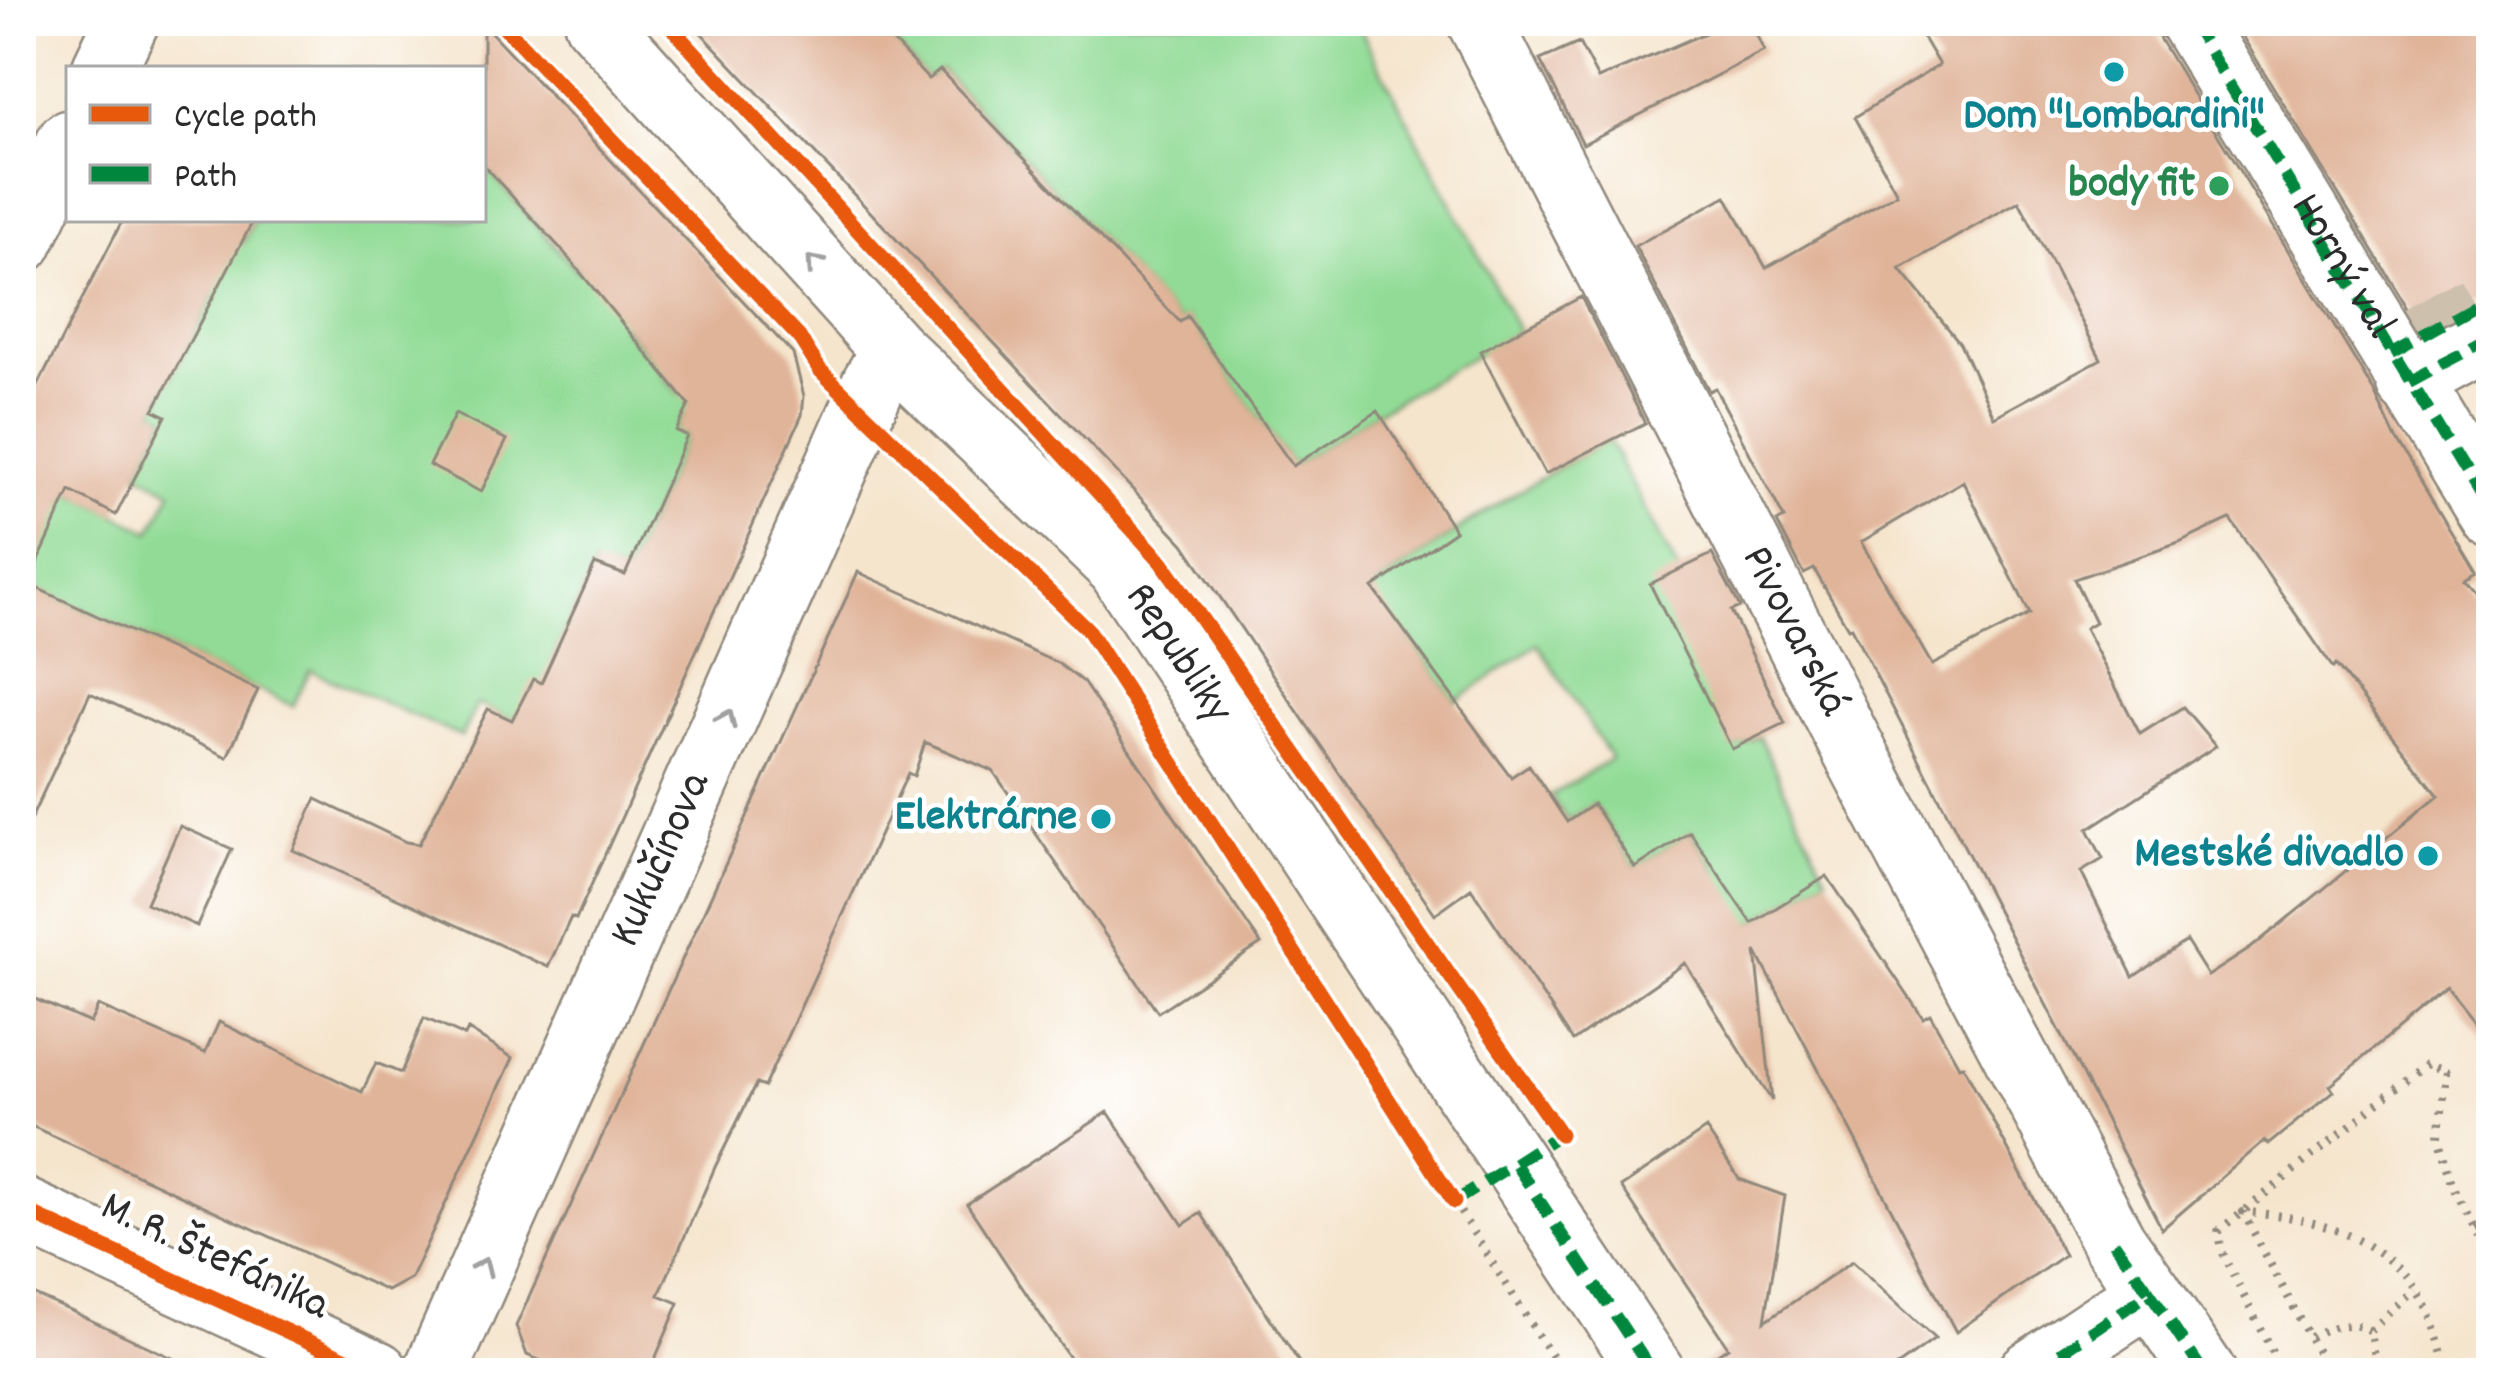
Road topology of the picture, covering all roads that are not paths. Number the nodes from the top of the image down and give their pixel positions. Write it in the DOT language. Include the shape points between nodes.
graph roads {
  1 [pos="127,21"];
  2 [pos="596,21"];
  3 [pos="1479,21"];
  4 [pos="2191,21"];
  5 [pos="105,66"];
  6 [pos="66,148"];
  7 [pos="21,242"];
  8 [pos="2491,338"];
  9 [pos="893,350"];
  10 [pos="2407,357"];
  11 [pos="2491,514"];
  12 [pos="21,1209"];
  13 [pos="2150,1293"];
  14 [pos="377,1373"];
  15 [pos="435,1373"];
  16 [pos="1653,1373"];
  17 [pos="2030,1373"];
  18 [pos="2204,1373"];
  1 -- 5 [label="street"];
  9 -- 2 [label="street, Republiky, one-way"];
  3 -- 13 [label="street, Pivovarská" via="1838,720 2114,1241"];
  4 -- 10 [label="street, Horný val"];
  6 -- 7 [label="street"];
  8 -- 10 [label="street"];
  15 -- 9 [label="street, Kukučínova, one-way"];
  9 -- 16 [label="street, Republiky" via="1118,567"];
  10 -- 11 [label="street, Horný val"];
  12 -- 14 [label="street, M. R. Štefánika"];
  13 -- 17 [label="street"];
  13 -- 18 [label="street, Pivovarská"];
}
